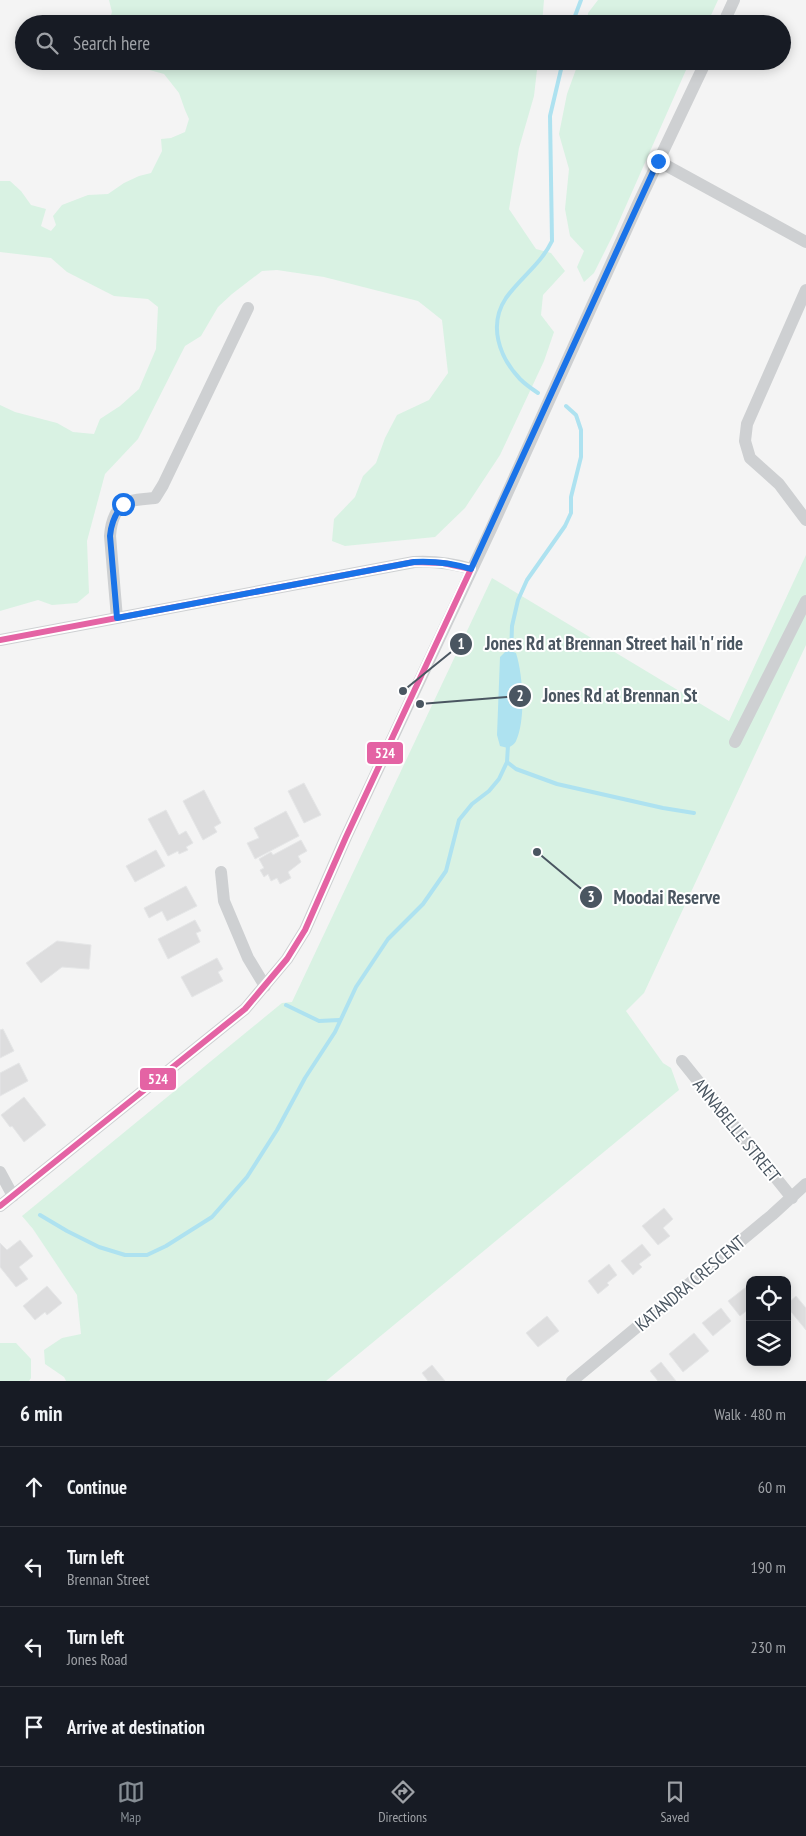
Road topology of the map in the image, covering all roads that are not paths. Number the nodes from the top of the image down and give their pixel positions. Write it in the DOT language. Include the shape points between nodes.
graph roads {
  1 [pos="734,0"];
  2 [pos="728,15"];
  3 [pos="702,70"];
  4 [pos="658,161"];
  5 [pos="806,242"];
  6 [pos="806,290"];
  7 [pos="248,308"];
  8 [pos="806,520"];
  9 [pos="471,569"];
  10 [pos="806,601"];
  11 [pos="117,618"];
  12 [pos="0,640"];
  13 [pos="735,742"];
  14 [pos="221,872"];
  15 [pos="266,986"];
  16 [pos="682,1062"];
  17 [pos="0,1172"];
  18 [pos="806,1184"];
  19 [pos="13,1196"];
  20 [pos="792,1198"];
  21 [pos="0,1206"];
  22 [pos="572,1381"];
  1 -- 2 [label="street"];
  3 -- 4 [label="street"];
  4 -- 5 [label="street"];
  4 -- 9 [label="street"];
  6 -- 8 [label="street" via="747,424 745,441 750,458 779,484"];
  7 -- 11 [label="street" via="155,498 123,504 115,515 110,536"];
  9 -- 11 [label="street" via="451,563 414,562"];
  9 -- 15 [label="street" via="305,930"];
  10 -- 13 [label="street"];
  11 -- 12 [label="street"];
  14 -- 15 [label="street" via="224,900 248,958"];
  15 -- 19 [label="street" via="245,1009"];
  16 -- 20 [label="street, ANNABELLE STREET"];
  17 -- 19 [label="street"];
  18 -- 20 [label="street, KATANDRA CRESCENT"];
  19 -- 21 [label="street"];
  20 -- 22 [label="street, KATANDRA CRESCENT"];
}
